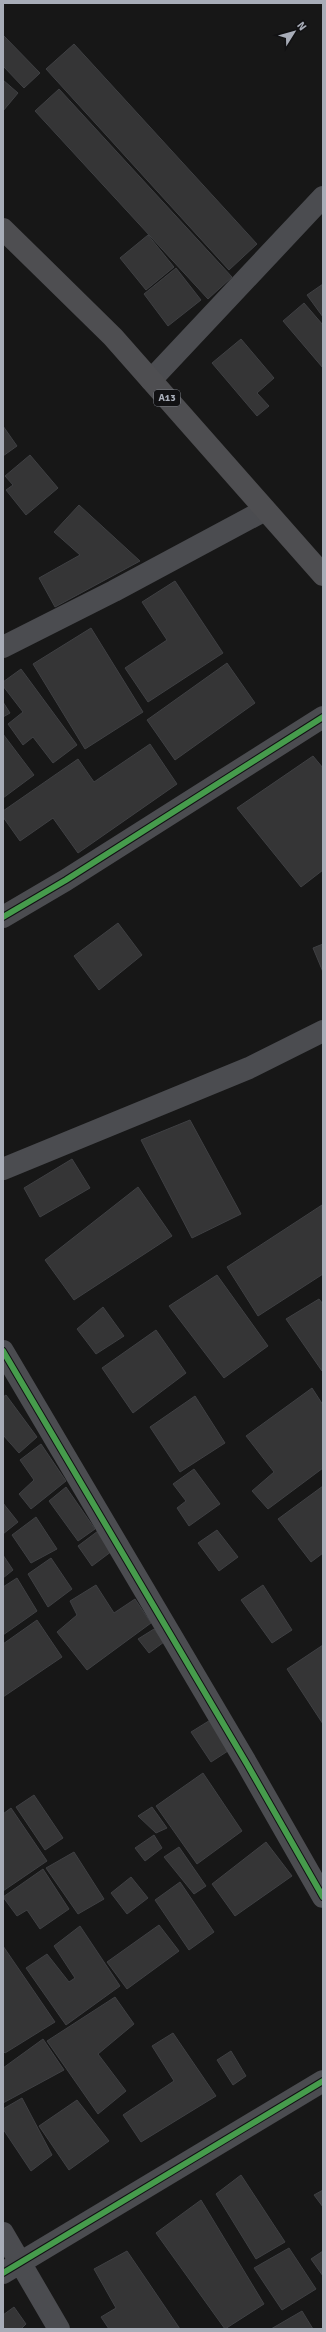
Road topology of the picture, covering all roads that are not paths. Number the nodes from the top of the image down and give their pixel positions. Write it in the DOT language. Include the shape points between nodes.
graph roads {
  1 [pos="323,197"];
  2 [pos="3,229"];
  3 [pos="151,380"];
  4 [pos="265,510"];
  5 [pos="323,575"];
  6 [pos="3,647"];
  7 [pos="323,717"];
  8 [pos="6,908"];
  9 [pos="323,1031"];
  10 [pos="3,1169"];
  11 [pos="3,1351"];
  12 [pos="323,1897"];
  13 [pos="323,2081"];
  14 [pos="3,2234"];
  15 [pos="21,2262"];
  16 [pos="3,2273"];
  17 [pos="60,2329"];
  1 -- 3 [label="street"];
  2 -- 3 [label="highway, A13" via="113,337"];
  3 -- 4 [label="highway, A13"];
  4 -- 5 [label="highway, A13"];
  4 -- 6 [label="street"];
  7 -- 8 [label="street"];
  9 -- 10 [label="street" via="249,1068"];
  11 -- 12 [label="street"];
  13 -- 15 [label="street"];
  14 -- 15 [label="street"];
  15 -- 16 [label="street"];
  15 -- 17 [label="street"];
}
